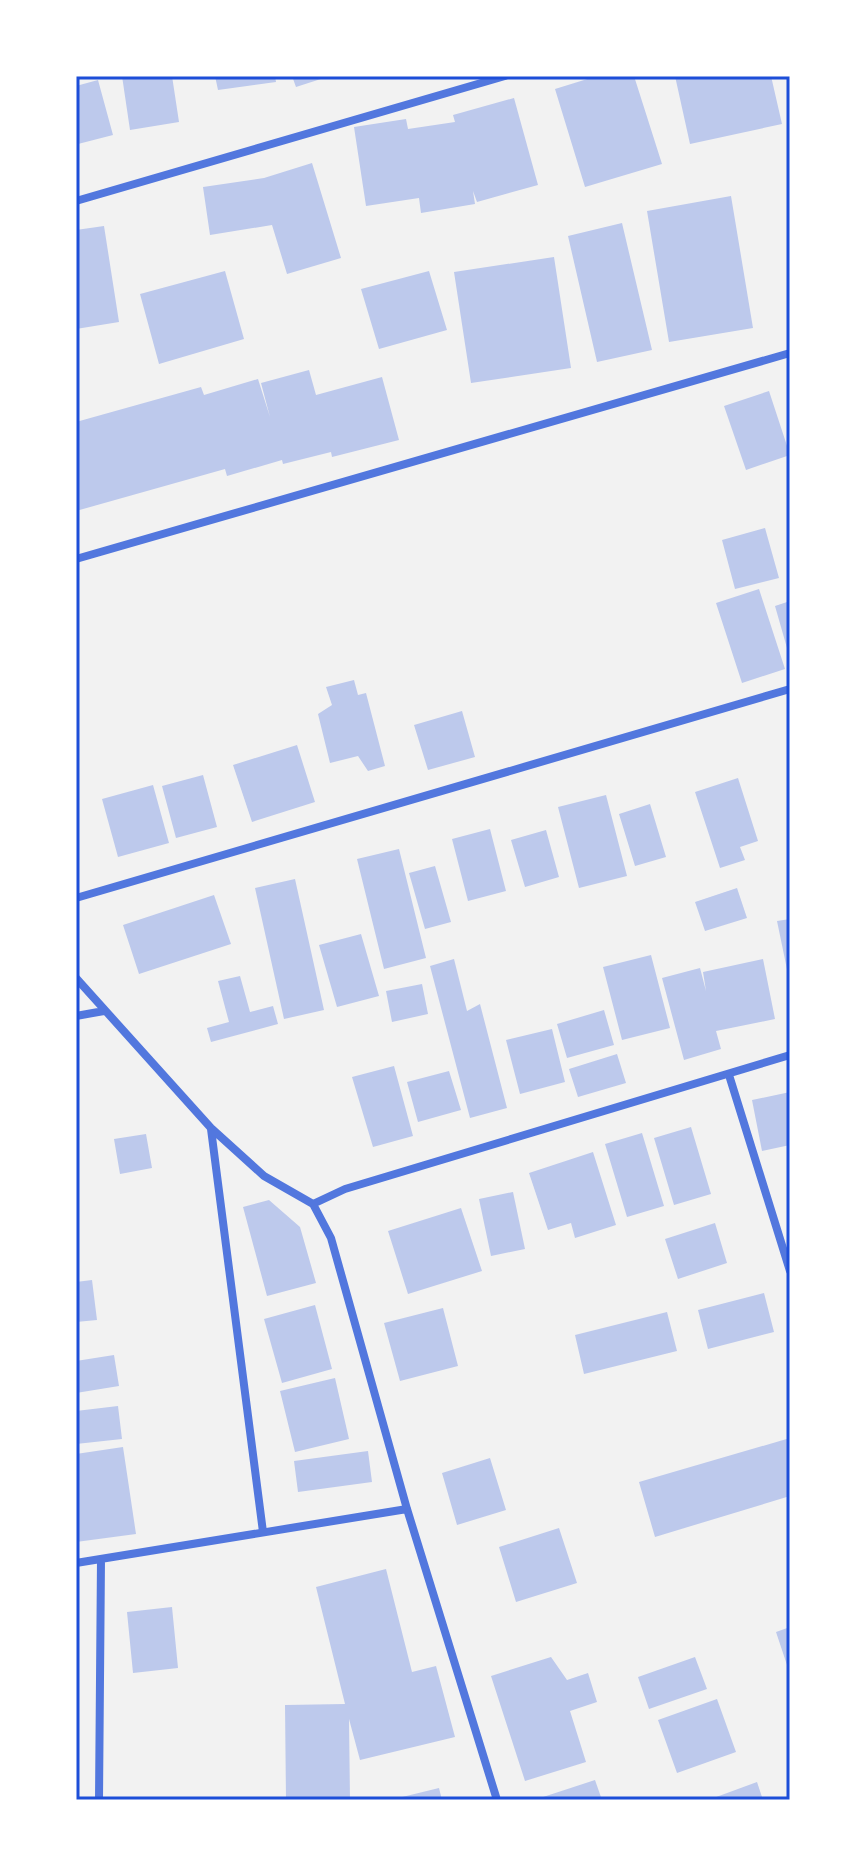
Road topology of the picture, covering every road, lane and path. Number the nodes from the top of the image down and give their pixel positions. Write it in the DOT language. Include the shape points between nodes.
graph roads {
  1 [pos="505,76"];
  2 [pos="76,201"];
  3 [pos="790,353"];
  4 [pos="76,559"];
  5 [pos="790,689"];
  6 [pos="76,898"];
  7 [pos="76,978"];
  8 [pos="104,1011"];
  9 [pos="76,1016"];
  10 [pos="790,1055"];
  11 [pos="729,1075"];
  12 [pos="211,1128"];
  13 [pos="313,1204"];
  14 [pos="790,1271"];
  15 [pos="407,1509"];
  16 [pos="263,1532"];
  17 [pos="101,1559"];
  18 [pos="76,1563"];
  19 [pos="99,1800"];
  20 [pos="497,1800"];
  1 -- 2 [label="street"];
  3 -- 4 [label="street"];
  5 -- 6 [label="street"];
  7 -- 8 [label="street"];
  8 -- 9 [label="street"];
  8 -- 12 [label="street"];
  10 -- 11 [label="street"];
  11 -- 13 [label="street" via="345,1189"];
  11 -- 14 [label="street"];
  12 -- 13 [label="street" via="264,1176"];
  12 -- 16 [label="street"];
  13 -- 15 [label="street" via="331,1238"];
  15 -- 16 [label="street"];
  15 -- 20 [label="street"];
  16 -- 17 [label="street"];
  17 -- 18 [label="street"];
  17 -- 19 [label="street"];
}
